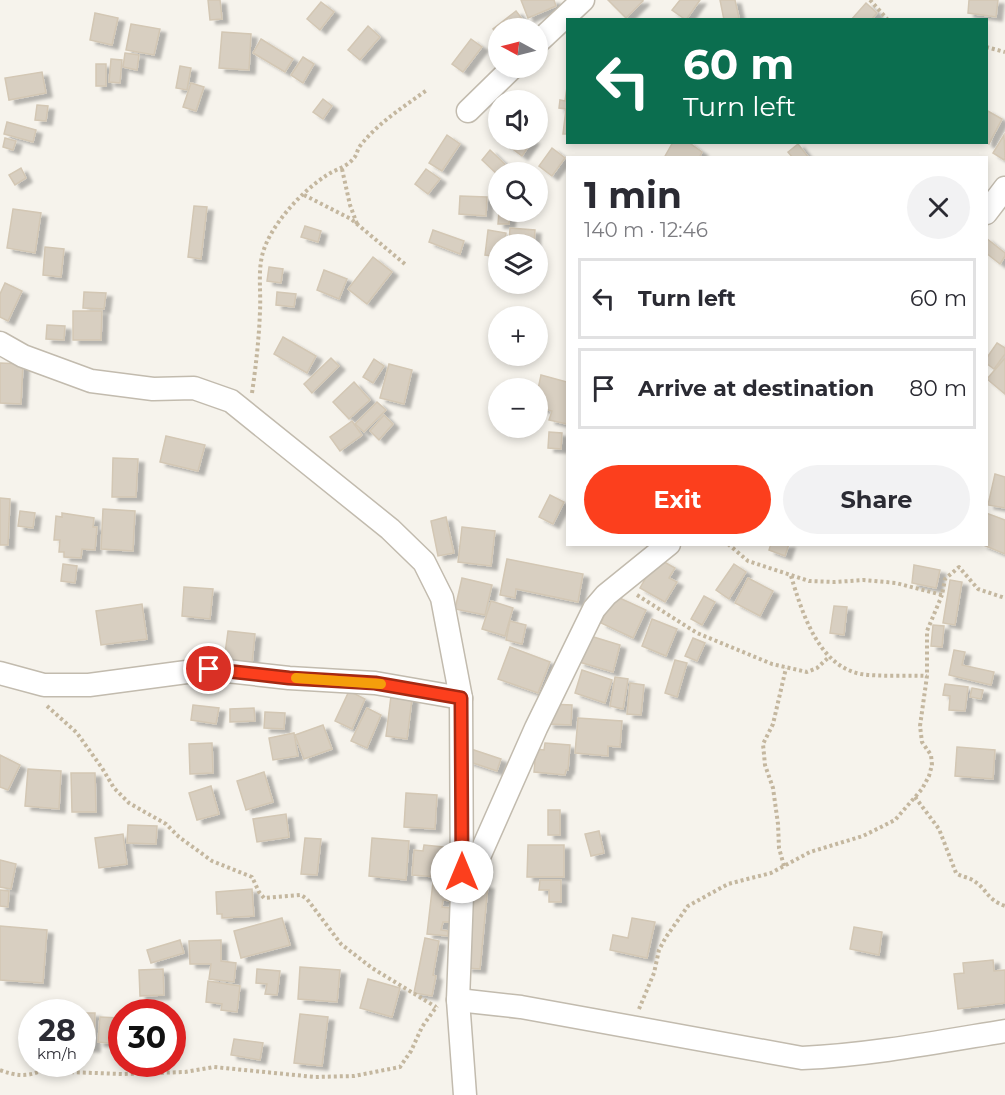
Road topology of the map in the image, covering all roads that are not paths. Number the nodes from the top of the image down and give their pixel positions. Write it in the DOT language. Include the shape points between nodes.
graph roads {
  1 [pos="583,0"];
  2 [pos="548,33"];
  3 [pos="502,78"];
  4 [pos="468,111"];
  5 [pos="1005,188"];
  6 [pos="988,210"];
  7 [pos="0,343"];
  8 [pos="667,546"];
  9 [pos="0,673"];
  10 [pos="461,698"];
  11 [pos="462,894"];
  12 [pos="458,1000"];
  13 [pos="1005,1031"];
  14 [pos="465,1095"];
  1 -- 2 [label="street"];
  3 -- 4 [label="street"];
  5 -- 6 [label="street"];
  7 -- 10 [label="street" via="23,356 91,381 153,389 194,388 231,400 390,529 424,562 442,598"];
  8 -- 11 [label="street" via="594,609"];
  9 -- 10 [label="street" via="44,684 89,685 209,669 375,683"];
  10 -- 11 [label="street"];
  11 -- 12 [label="street"];
  12 -- 13 [label="street" via="521,1007 802,1058"];
  12 -- 14 [label="street"];
}
